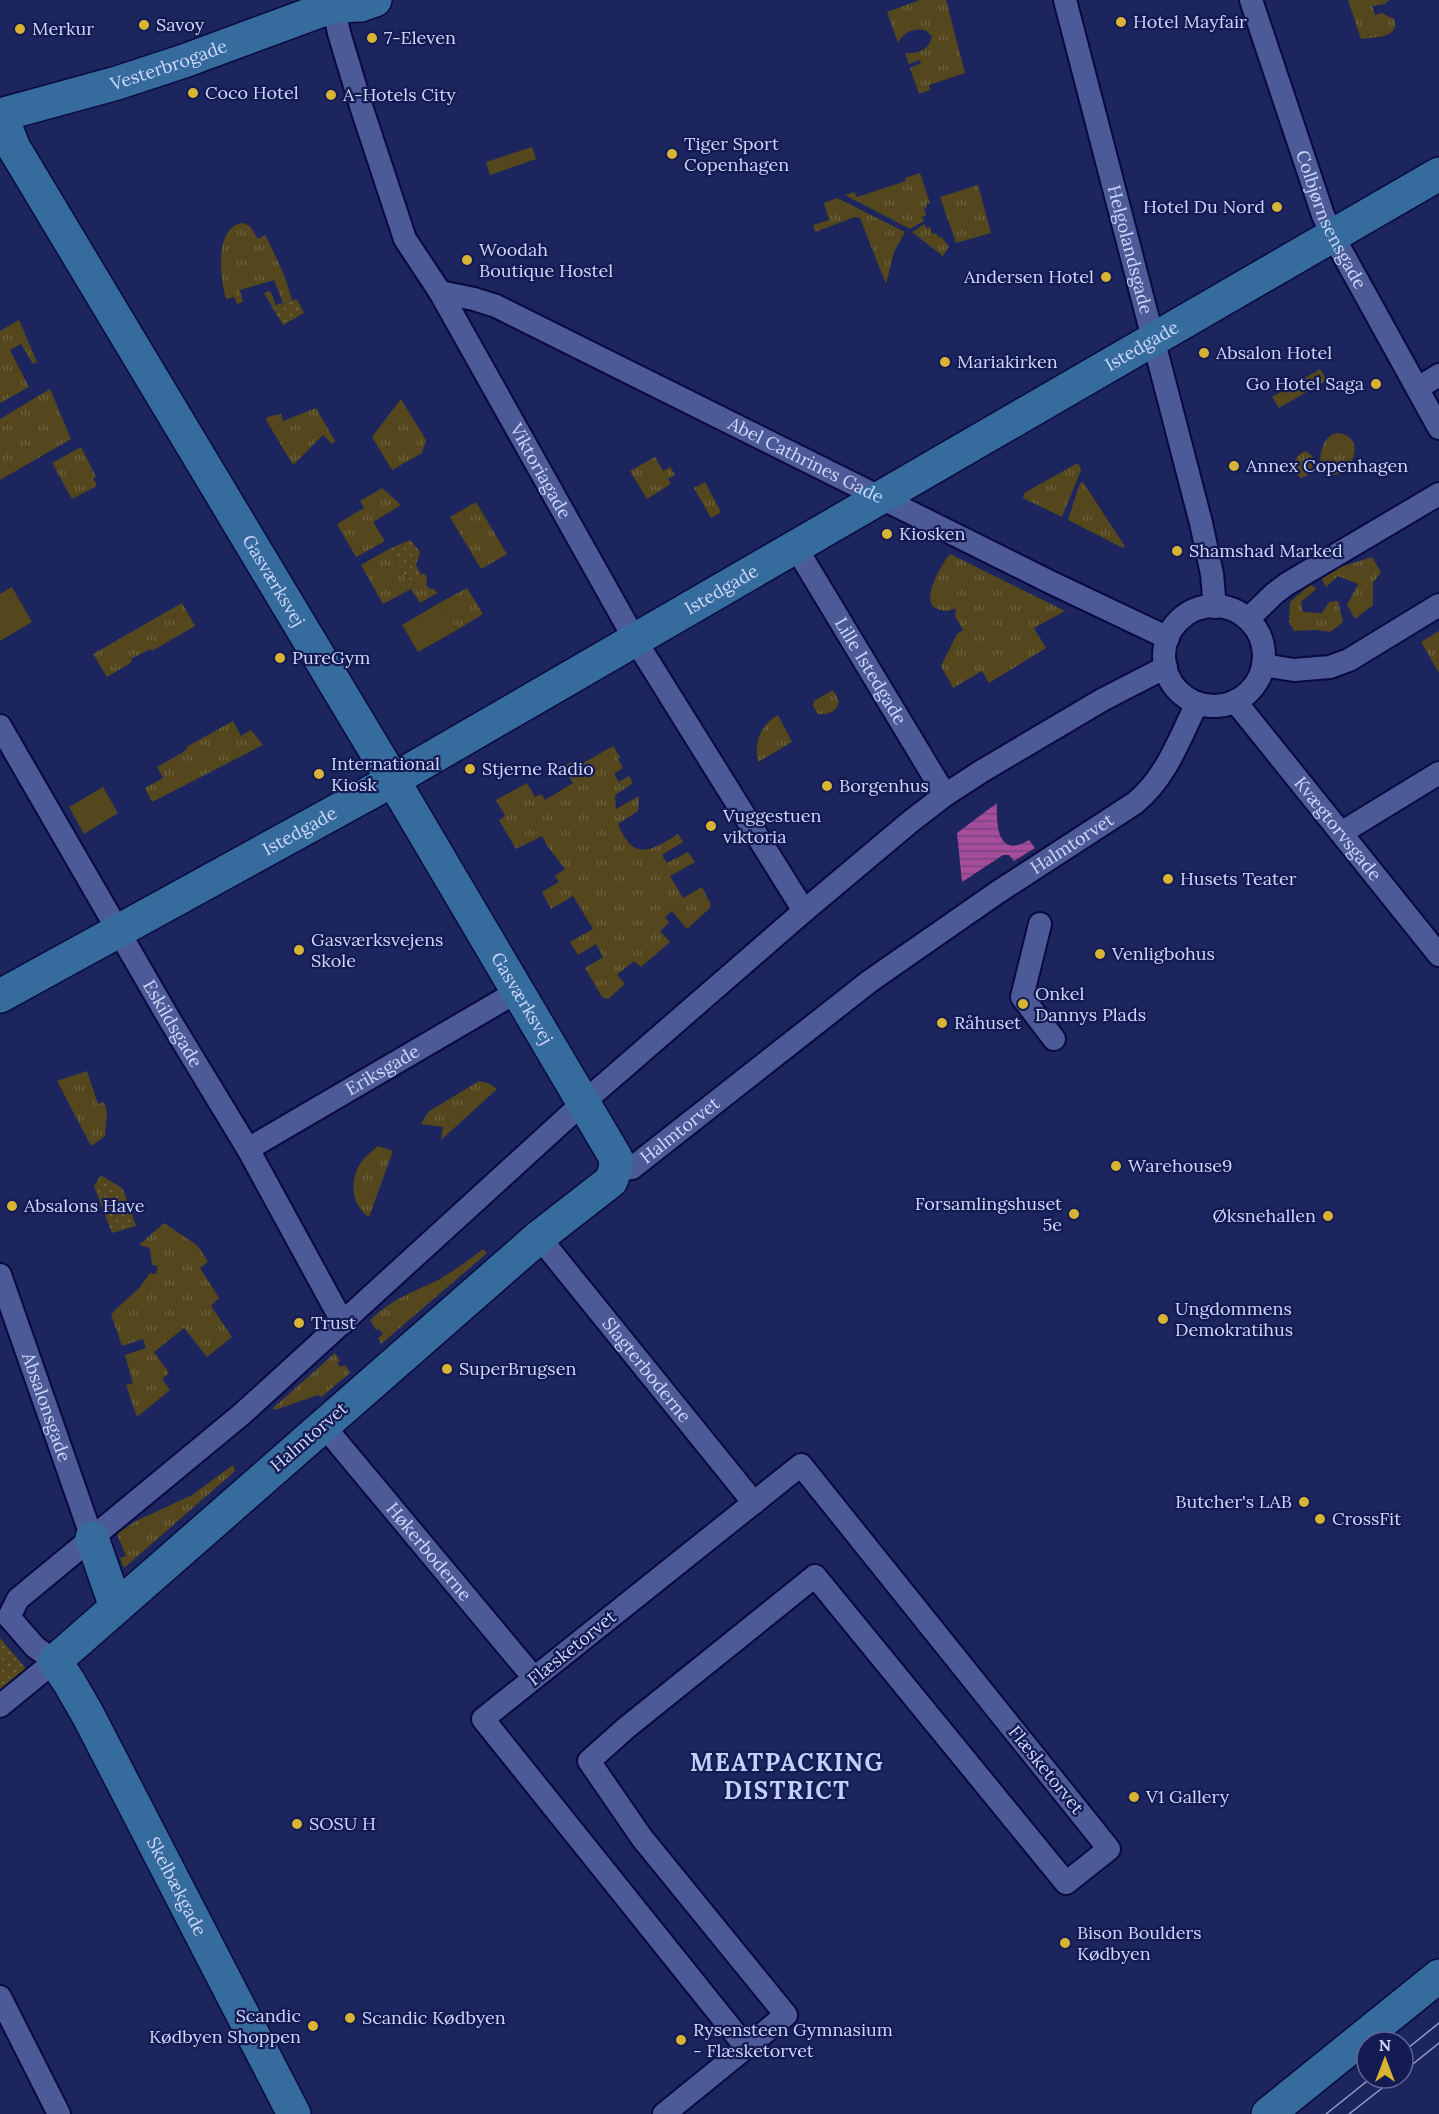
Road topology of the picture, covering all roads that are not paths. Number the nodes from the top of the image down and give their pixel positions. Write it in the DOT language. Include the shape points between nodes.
graph roads {
  1 [pos="375,0"];
  2 [pos="1065,0"];
  3 [pos="1251,0"];
  4 [pos="335,2"];
  5 [pos="0,114"];
  6 [pos="1439,174"];
  7 [pos="1333,236"];
  8 [pos="440,292"];
  9 [pos="1154,339"];
  10 [pos="1439,375"];
  11 [pos="1418,388"];
  12 [pos="1439,428"];
  13 [pos="1439,494"];
  14 [pos="879,497"];
  15 [pos="795,546"];
  16 [pos="1439,605"];
  17 [pos="1215,607"];
  18 [pos="1248,620"];
  19 [pos="634,638"];
  20 [pos="1168,638"];
  21 [pos="1263,665"];
  22 [pos="1166,667"];
  23 [pos="1235,701"];
  24 [pos="1197,703"];
  25 [pos="0,726"];
  26 [pos="1439,773"];
  27 [pos="393,780"];
  28 [pos="945,795"];
  29 [pos="1341,833"];
  30 [pos="804,911"];
  31 [pos="1040,924"];
  32 [pos="119,931"];
  33 [pos="1439,955"];
  34 [pos="518,991"];
  35 [pos="0,996"];
  36 [pos="1054,1039"];
  37 [pos="584,1102"];
  38 [pos="248,1149"];
  39 [pos="615,1170"];
  40 [pos="539,1237"];
  41 [pos="0,1275"];
  42 [pos="343,1323"];
  43 [pos="323,1425"];
  44 [pos="754,1503"];
  45 [pos="92,1538"];
  46 [pos="116,1606"];
  47 [pos="5,1618"];
  48 [pos="55,1660"];
  49 [pos="534,1678"];
  50 [pos="0,1706"];
  51 [pos="1439,1976"];
  52 [pos="0,1997"];
  53 [pos="746,2047"];
  54 [pos="59,2114"];
  55 [pos="294,2114"];
  56 [pos="664,2114"];
  57 [pos="1268,2114"];
  1 -- 4 [label="street, Vesterbrogade" via="361,5"];
  2 -- 9 [label="street, Helgolandsgade"];
  3 -- 7 [label="street, Colbjørnsensgade"];
  4 -- 5 [label="street, Vesterbrogade" via="150,72"];
  4 -- 8 [label="street, Viktoriagade" via="339,33 405,239"];
  5 -- 27 [label="street, Gasværksvej" via="14,148"];
  6 -- 7 [label="street, Istedgade"];
  7 -- 9 [label="street, Istedgade"];
  7 -- 11 [label="street, Colbjørnsensgade"];
  8 -- 14 [label="street, Abel Cathrines Gade" via="496,306"];
  8 -- 19 [label="street, Viktoriagade"];
  9 -- 14 [label="street, Istedgade"];
  9 -- 17 [label="street, Helgolandsgade" via="1208,550"];
  10 -- 11 [label="street"];
  11 -- 12 [label="street, Colbjørnsensgade"];
  13 -- 18 [label="street" via="1287,585"];
  14 -- 15 [label="street, Istedgade"];
  14 -- 20 [label="street, Abel Cathrines Gade"];
  15 -- 19 [label="street, Istedgade"];
  15 -- 28 [label="street, Lille Istedgade"];
  16 -- 21 [label="street" via="1340,664 1308,670"];
  17 -- 18 [label="street" via="1233,610"];
  17 -- 20 [label="street" via="1187,615"];
  18 -- 21 [label="street" via="1261,641"];
  19 -- 27 [label="street, Istedgade"];
  19 -- 30 [label="street, Viktoriagade"];
  20 -- 22 [label="street"];
  21 -- 23 [label="street" via="1255,685"];
  22 -- 24 [label="street" via="1176,689"];
  22 -- 28 [label="street" via="1102,699"];
  23 -- 24 [label="street" via="1216,706"];
  23 -- 29 [label="street, Kvægtorvsgade"];
  24 -- 39 [label="street, Halmtorvet" via="1166,767 1135,804 916,948 632,1168"];
  25 -- 32 [label="street, Eskildsgade"];
  26 -- 29 [label="street"];
  27 -- 32 [label="street, Istedgade"];
  27 -- 34 [label="street, Gasværksvej"];
  28 -- 30 [label="street"];
  29 -- 33 [label="street, Kvægtorvsgade"];
  30 -- 37 [label="street"];
  31 -- 36 [label="street" via="1022,997"];
  32 -- 35 [label="street, Istedgade"];
  32 -- 38 [label="street, Eskildsgade"];
  34 -- 37 [label="street, Gasværksvej"];
  34 -- 38 [label="street, Eriksgade"];
  37 -- 39 [label="street, Gasværksvej" via="616,1158"];
  37 -- 42 [label="street"];
  38 -- 42 [label="street, Eskildsgade"];
  39 -- 40 [label="street, Halmtorvet" via="611,1181"];
  40 -- 43 [label="street, Halmtorvet"];
  40 -- 44 [label="street, Slagterboderne"];
  41 -- 45 [label="street, Absalonsgade"];
  42 -- 45 [label="street" via="242,1414"];
  43 -- 46 [label="street, Halmtorvet"];
  43 -- 49 [label="street, Høkerboderne"];
  44 -- 49 [label="street, Flæsketorvet"];
  44 -- 53 [label="street, Flæsketorvet" via="801,1465 1109,1849 1066,1883 815,1576 589,1761 642,1838 786,2015"];
  45 -- 46 [label="street"];
  45 -- 47 [label="street" via="18,1599"];
  46 -- 48 [label="street, Halmtorvet"];
  47 -- 48 [label="street"];
  48 -- 50 [label="street"];
  48 -- 55 [label="street, Skelbækgade" via="88,1715"];
  49 -- 53 [label="street, Flæsketorvet" via="483,1719"];
  51 -- 57 [label="street"];
  52 -- 54 [label="street"];
  53 -- 56 [label="street"];
}
